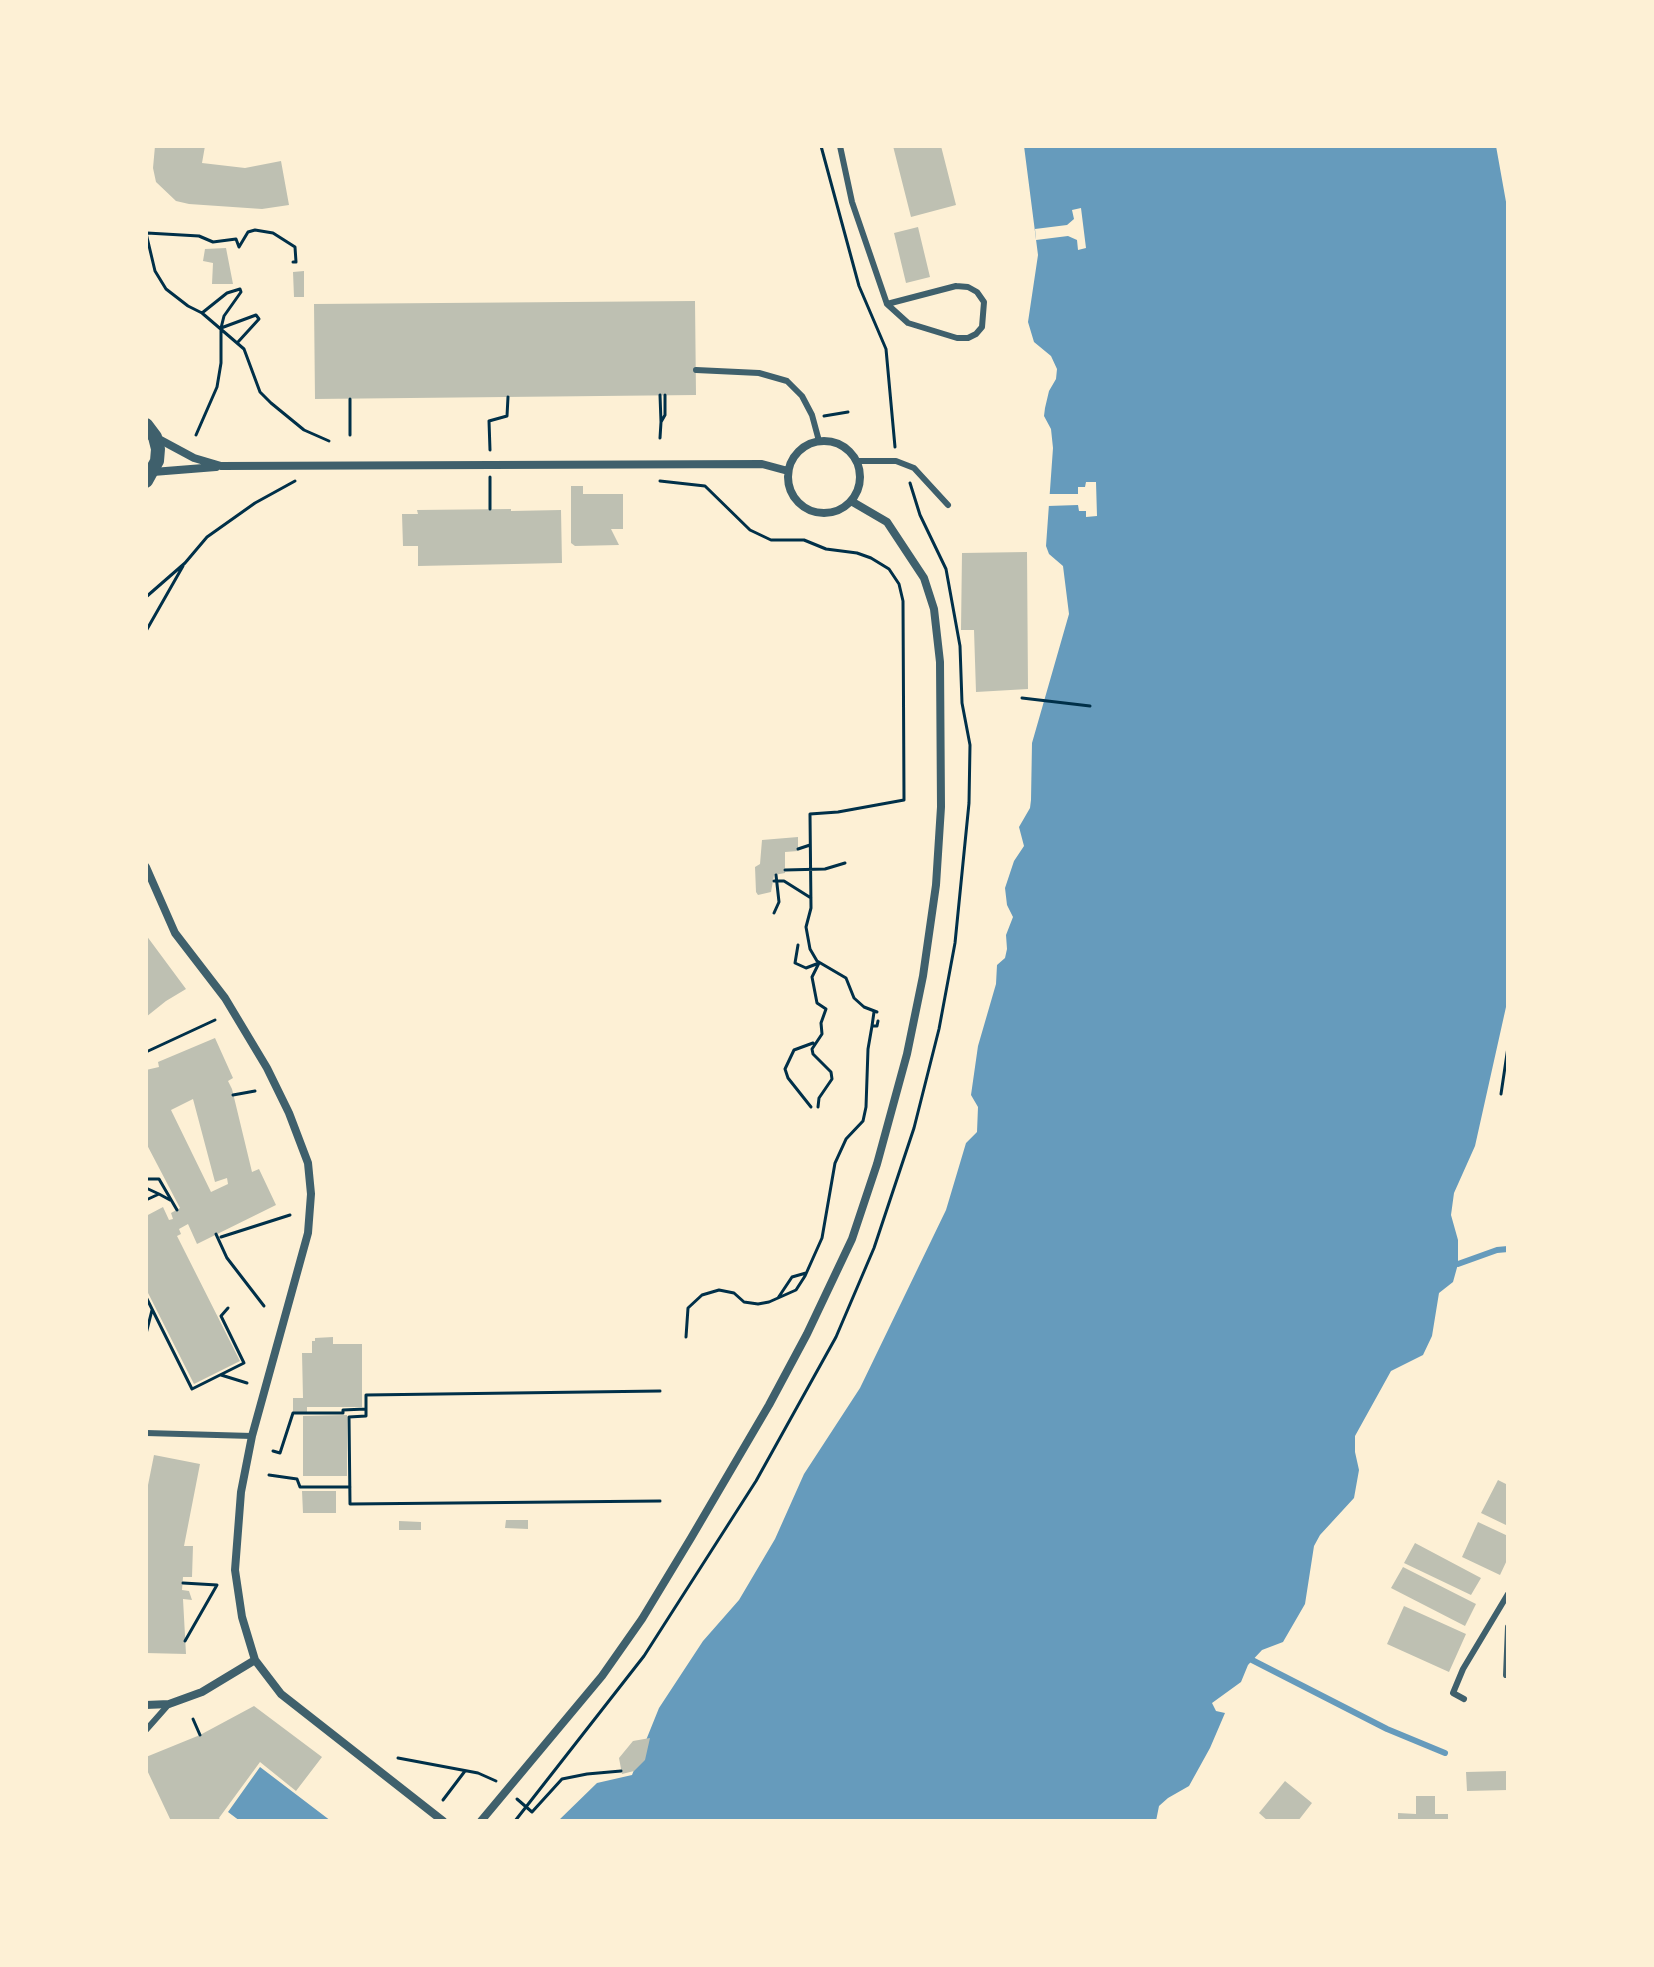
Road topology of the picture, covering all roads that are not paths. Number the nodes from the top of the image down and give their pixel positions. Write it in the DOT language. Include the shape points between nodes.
graph roads {
  1 [pos="840,146"];
  2 [pos="887,304"];
  3 [pos="696,370"];
  4 [pos="150,431"];
  5 [pos="819,441"];
  6 [pos="856,461"];
  7 [pos="221,466"];
  8 [pos="788,471"];
  9 [pos="149,476"];
  10 [pos="851,501"];
  11 [pos="948,505"];
  12 [pos="146,867"];
  13 [pos="146,1433"];
  14 [pos="252,1436"];
  15 [pos="1508,1594"];
  16 [pos="1508,1627"];
  17 [pos="255,1660"];
  18 [pos="1506,1675"];
  19 [pos="1464,1699"];
  20 [pos="169,1704"];
  21 [pos="146,1705"];
  22 [pos="146,1730"];
  23 [pos="443,1821"];
  24 [pos="481,1821"];
  1 -- 2 [label="lane" via="852,202"];
  2 -- 2 [label="lane" via="968,287 984,302 985,316 976,334 957,338 908,323"];
  3 -- 5 [label="lane" via="759,373 787,381 802,396"];
  4 -- 7 [label="street" via="194,458"];
  4 -- 9 [label="street" via="158,449"];
  5 -- 6 [label="street" via="839,444"];
  5 -- 8 [label="street" via="800,449"];
  6 -- 10 [label="street" via="859,483"];
  6 -- 11 [label="lane" via="896,461 914,468"];
  7 -- 8 [label="street" via="762,464"];
  7 -- 9 [label="street"];
  8 -- 10 [label="street" via="793,497 811,511 831,513"];
  10 -- 24 [label="street" via="887,522 924,578 934,609 940,662 936,885 907,1054 877,1164 852,1239 807,1334 642,1619 602,1676"];
  12 -- 14 [label="street" via="175,933 225,998 267,1068 308,1163 308,1233"];
  13 -- 14 [label="lane"];
  14 -- 17 [label="street" via="235,1570"];
  15 -- 19 [label="lane" via="1463,1669 1453,1693"];
  16 -- 18 [label="lane"];
  17 -- 20 [label="street" via="202,1692"];
  17 -- 23 [label="street" via="281,1694"];
  20 -- 21 [label="street"];
  20 -- 22 [label="lane"];
}
